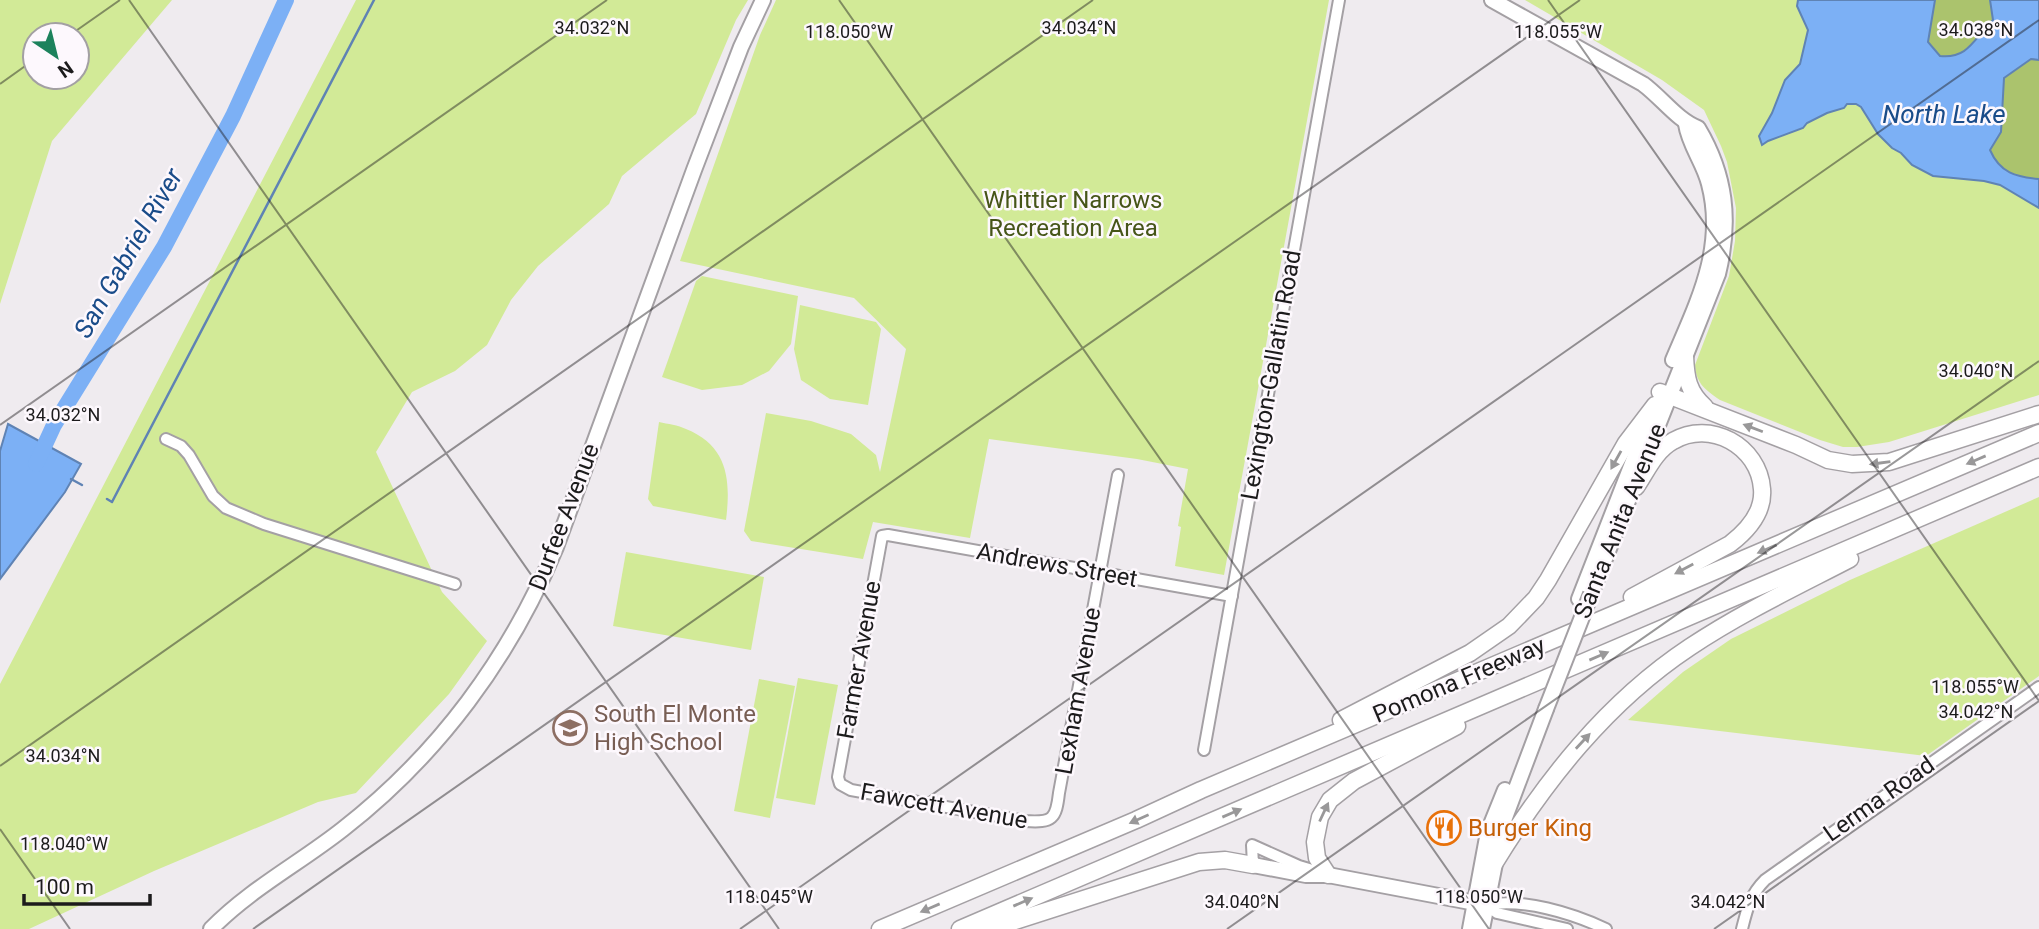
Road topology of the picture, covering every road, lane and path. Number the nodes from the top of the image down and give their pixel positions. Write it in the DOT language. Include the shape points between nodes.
graph roads {
  1 [pos="763,0"];
  2 [pos="1339,0"];
  3 [pos="1492,0"];
  4 [pos="1686,124"];
  5 [pos="1685,356"];
  6 [pos="1662,397"];
  7 [pos="1709,411"];
  8 [pos="2039,414"];
  9 [pos="2039,433"];
  10 [pos="166,439"];
  11 [pos="2039,467"];
  12 [pos="1118,475"];
  13 [pos="1636,487"];
  14 [pos="1987,489"];
  15 [pos="882,536"];
  16 [pos="1099,572"];
  17 [pos="455,583"];
  18 [pos="1232,596"];
  19 [pos="1585,597"];
  20 [pos="1551,641"];
  21 [pos="1545,678"];
  22 [pos="2039,687"];
  23 [pos="1540,711"];
  24 [pos="1204,750"];
  25 [pos="841,784"];
  26 [pos="1201,790"];
  27 [pos="1048,820"];
  28 [pos="1494,864"];
  29 [pos="1253,865"];
  30 [pos="1328,875"];
  31 [pos="1480,904"];
  32 [pos="1524,906"];
  33 [pos="1520,918"];
  34 [pos="211,929"];
  35 [pos="880,929"];
  36 [pos="961,929"];
  37 [pos="1469,929"];
  38 [pos="1482,929"];
  39 [pos="1567,929"];
  40 [pos="1606,929"];
  41 [pos="1742,929"];
  1 -- 34 [label="main road, Durfee Avenue" via="709,131 556,547 504,650 435,743 395,785"];
  2 -- 18 [label="street, Lexington-Gallatin Road"];
  3 -- 4 [label="main road, Santa Anita Avenue" via="1643,84"];
  4 -- 5 [label="main road, Santa Anita Avenue" via="1698,128 1712,152 1720,176 1725,223 1718,274"];
  4 -- 6 [label="main road, Santa Anita Avenue" via="1709,182 1714,238 1709,271"];
  5 -- 6 [label="main road, Santa Anita Avenue"];
  5 -- 7 [label="highway" via="1688,386"];
  6 -- 7 [label="highway"];
  6 -- 13 [label="main road, Santa Anita Avenue"];
  6 -- 19 [label="main road, Santa Anita Avenue"];
  6 -- 26 [label="highway, one-way" via="1626,443 1548,580 1509,625 1438,671"];
  8 -- 7 [label="highway, one-way" via="1889,462 1863,465 1828,460"];
  9 -- 20 [label="highway, Pomona Freeway, one-way"];
  10 -- 17 [label="street" via="189,455 213,496 226,508"];
  11 -- 14 [label="highway, Pomona Freeway"];
  12 -- 16 [label="street, Lexham Avenue"];
  13 -- 19 [label="main road, Santa Anita Avenue"];
  13 -- 20 [label="highway, one-way" via="1659,452 1672,442 1715,433 1738,445 1750,458 1762,490 1755,518 1730,544"];
  21 -- 14 [label="highway, Pomona Freeway, one-way"];
  28 -- 14 [label="highway, one-way" via="1577,747 1678,656 1752,610"];
  15 -- 16 [label="street, Andrews Street"];
  15 -- 25 [label="street, Farmer Avenue" via="838,777"];
  16 -- 18 [label="street, Andrews Street"];
  16 -- 27 [label="street, Lexham Avenue" via="1056,813"];
  18 -- 24 [label="street, Lexington-Gallatin Road"];
  19 -- 23 [label="main road, Santa Anita Avenue, bridge"];
  20 -- 26 [label="highway, Pomona Freeway"];
  30 -- 21 [label="highway, one-way" via="1317,858 1315,842 1320,817 1330,800 1354,781"];
  36 -- 21 [label="highway, Pomona Freeway, one-way"];
  22 -- 41 [label="street, Lerma Road" via="1765,880 1748,902"];
  23 -- 28 [label="main road, Santa Anita Avenue"];
  23 -- 31 [label="main road, Santa Anita Avenue" via="1488,832"];
  25 -- 27 [label="street, Fawcett Avenue" via="851,790 1017,820"];
  26 -- 35 [label="highway, Pomona Freeway, one-way"];
  28 -- 31 [label="main road, Santa Anita Avenue"];
  29 -- 30 [label="main road"];
  29 -- 36 [label="highway" via="1199,862 1012,922"];
  30 -- 31 [label="main road"];
  31 -- 32 [label="street"];
  31 -- 33 [label="street"];
  31 -- 37 [label="main road, Santa Anita Avenue"];
  31 -- 38 [label="main road, Santa Anita Avenue"];
  32 -- 33 [label="street"];
  32 -- 40 [label="street"];
  33 -- 39 [label="street"];
}
